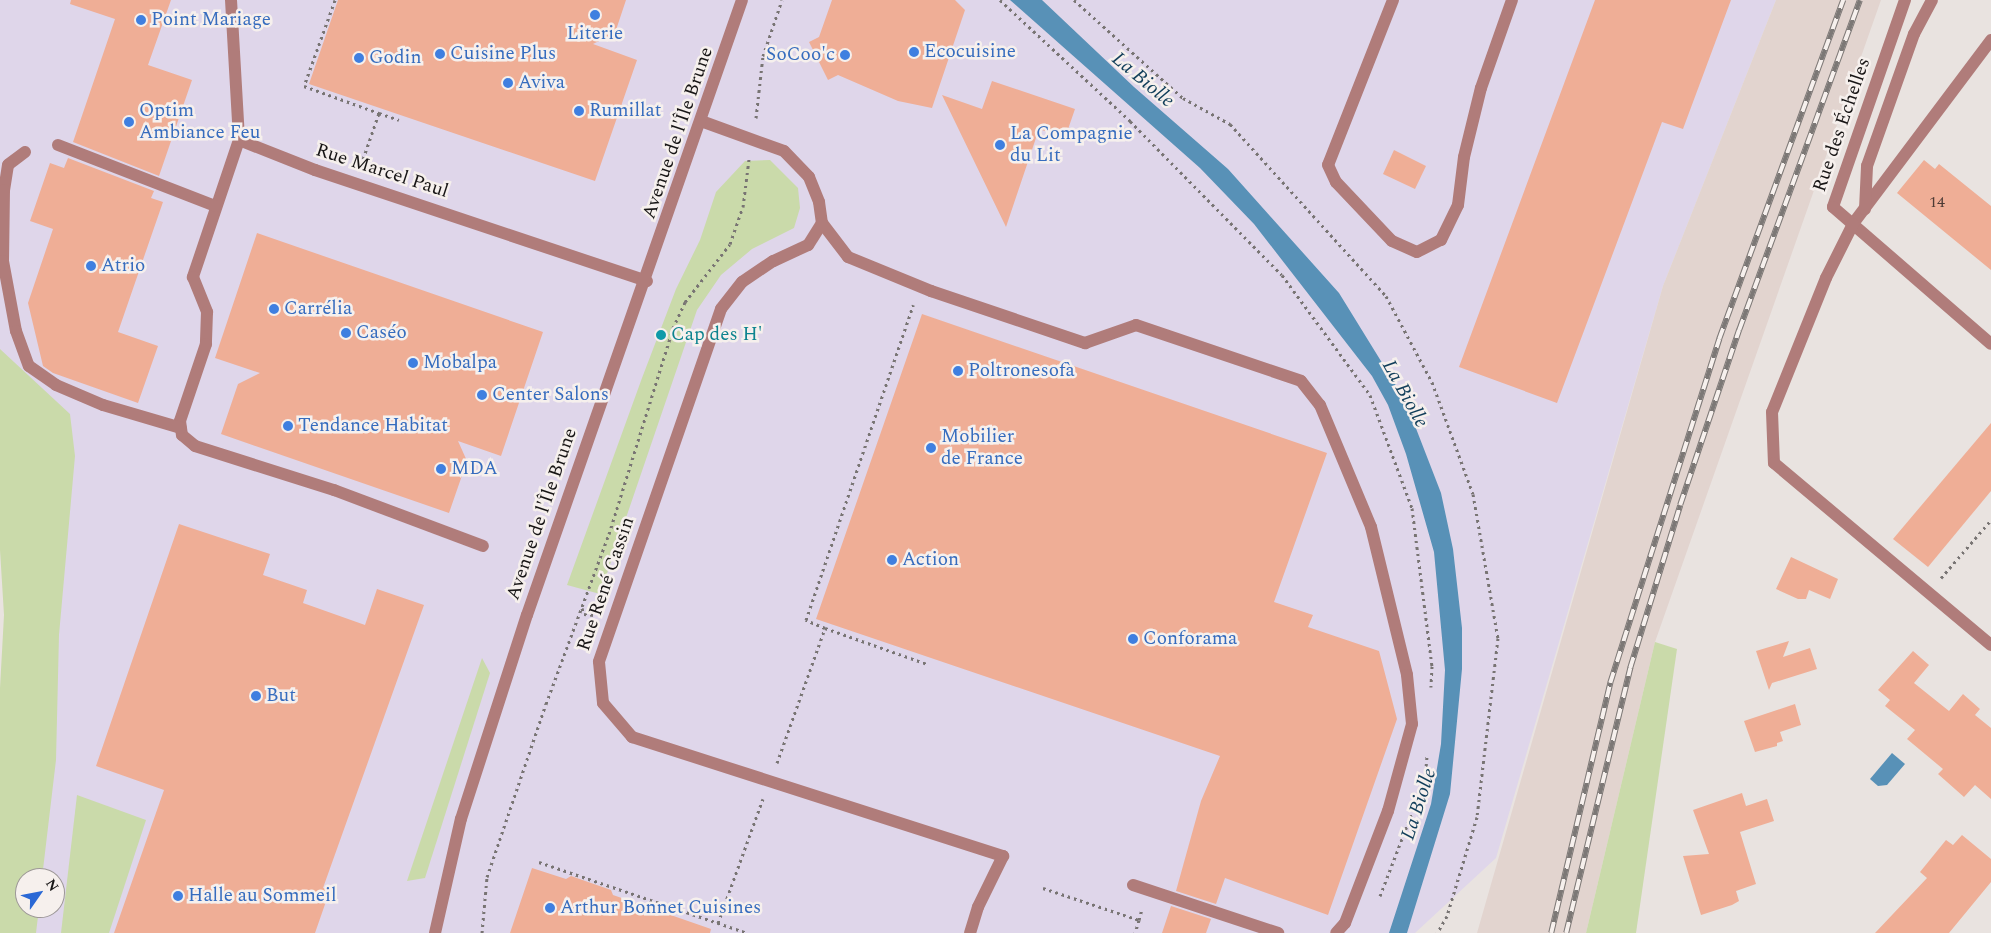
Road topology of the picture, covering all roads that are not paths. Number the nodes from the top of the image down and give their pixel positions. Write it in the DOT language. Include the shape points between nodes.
graph roads {
  1 [pos="231,0"];
  2 [pos="742,0"];
  3 [pos="1393,0"];
  4 [pos="1512,0"];
  5 [pos="1905,0"];
  6 [pos="1932,0"];
  7 [pos="1991,40"];
  8 [pos="701,121"];
  9 [pos="239,140"];
  10 [pos="58,145"];
  11 [pos="25,152"];
  12 [pos="215,206"];
  13 [pos="1865,208"];
  14 [pos="822,223"];
  15 [pos="1854,224"];
  16 [pos="647,281"];
  17 [pos="1991,344"];
  18 [pos="180,428"];
  19 [pos="483,546"];
  20 [pos="1991,645"];
  21 [pos="1133,885"];
  22 [pos="435,933"];
  23 [pos="970,933"];
  24 [pos="1278,933"];
  25 [pos="1336,933"];
  1 -- 9 [label="street"];
  2 -- 8 [label="street, Avenue de l'Île Brune"];
  3 -- 4 [label="street" via="1328,165 1336,182 1392,241 1417,252 1441,240 1458,205 1464,157 1481,88"];
  5 -- 15 [label="street, Rue des Échelles" via="1833,207"];
  6 -- 13 [label="street" via="1914,34 1867,166"];
  7 -- 13 [label="street"];
  8 -- 14 [label="street" via="784,151 809,177 819,202"];
  8 -- 16 [label="street, Avenue de l'Île Brune"];
  9 -- 12 [label="street"];
  9 -- 16 [label="street, Rue Marcel Paul" via="314,170"];
  10 -- 12 [label="street"];
  11 -- 18 [label="street" via="8,165 4,190 4,261 16,331 29,366 56,385 103,405"];
  12 -- 18 [label="street" via="193,277 208,312 206,344"];
  13 -- 15 [label="street"];
  14 -- 23 [label="street, Rue René Cassin" via="808,245 773,261 742,282 721,309 599,662 603,703 632,737 1003,856 978,907"];
  14 -- 25 [label="street" via="848,257 932,292 1085,343 1136,325 1301,381 1320,405 1371,526 1407,675 1412,724 1388,811 1345,923"];
  15 -- 17 [label="street, Rue des Échelles"];
  15 -- 20 [label="street" via="1826,278 1772,412 1774,463"];
  16 -- 22 [label="street, Avenue de l'Île Brune" via="584,446 527,615 461,819"];
  18 -- 19 [label="street" via="182,435 195,446 334,490"];
  21 -- 24 [label="street"];
}
